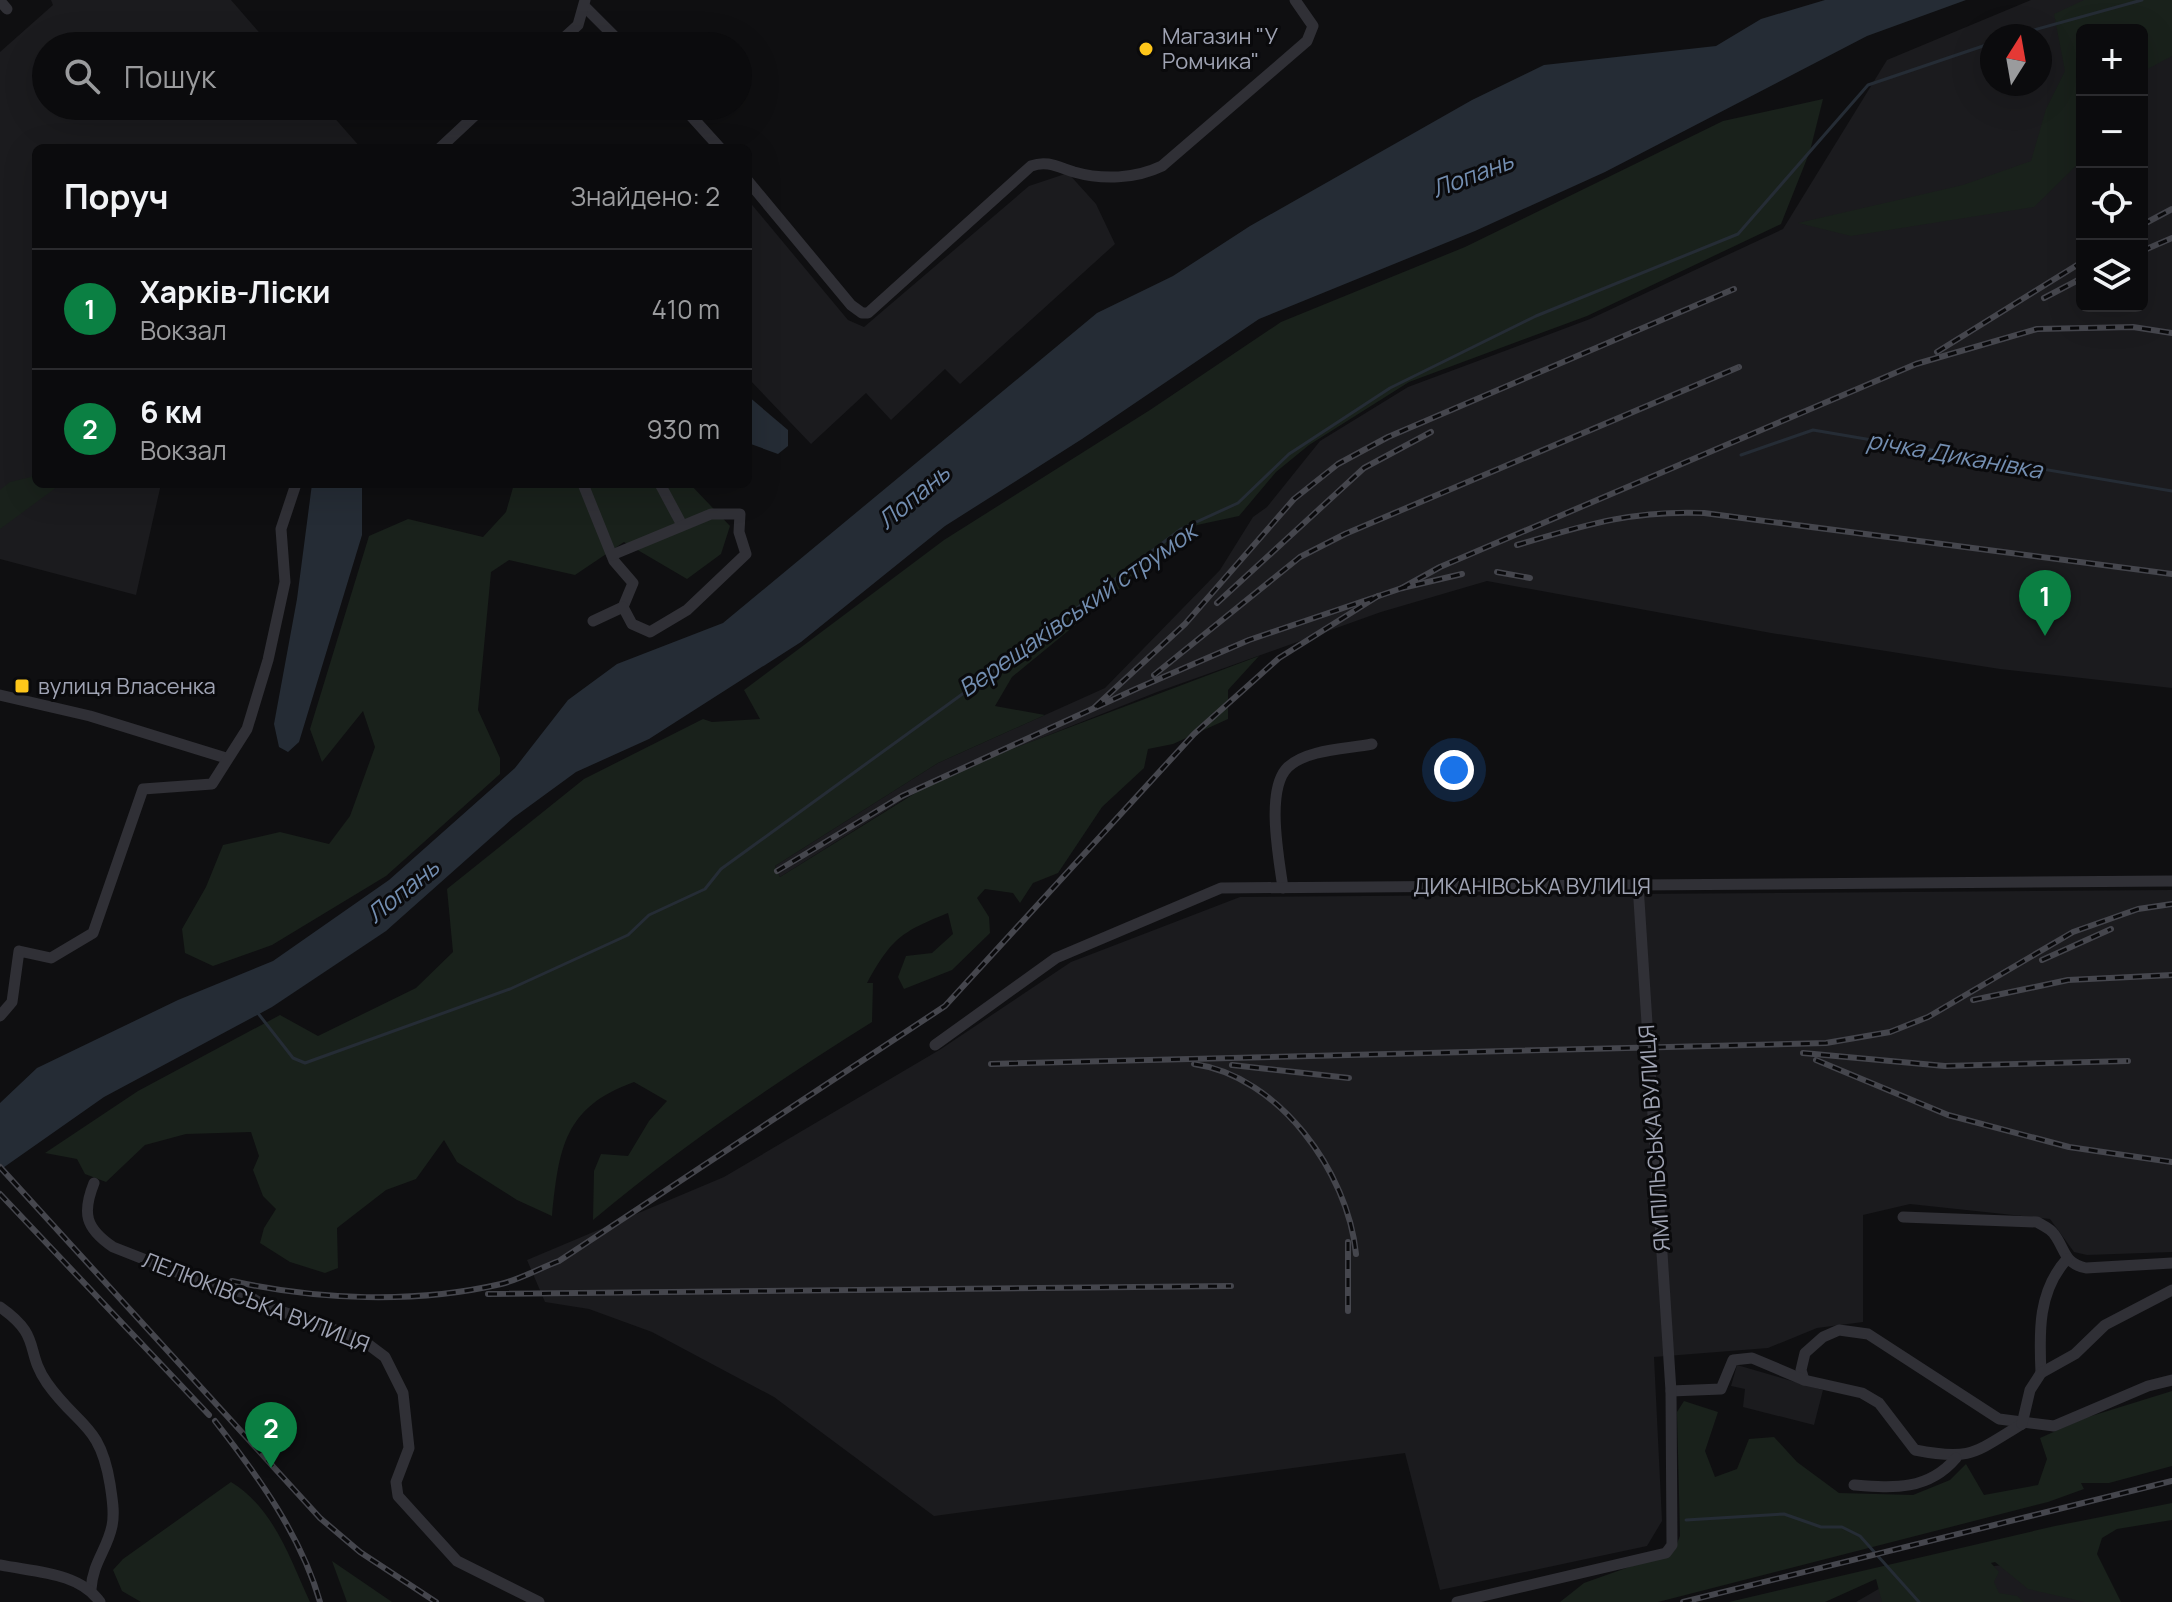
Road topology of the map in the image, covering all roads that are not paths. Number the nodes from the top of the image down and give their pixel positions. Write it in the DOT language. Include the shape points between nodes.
graph roads {
  1 [pos="1295,0"];
  2 [pos="585,3"];
  3 [pos="570,32"];
  4 [pos="611,32"];
  5 [pos="470,120"];
  6 [pos="695,120"];
  7 [pos="444,144"];
  8 [pos="716,144"];
  9 [pos="752,186"];
  10 [pos="295,488"];
  11 [pos="585,488"];
  12 [pos="662,488"];
  13 [pos="682,525"];
  14 [pos="612,555"];
  15 [pos="623,607"];
  16 [pos="593,621"];
  17 [pos="0,695"];
  18 [pos="1372,744"];
  19 [pos="226,758"];
  20 [pos="2172,881"];
  21 [pos="1638,885"];
  22 [pos="1283,888"];
  23 [pos="0,1016"];
  24 [pos="935,1045"];
  25 [pos="94,1183"];
  26 [pos="1903,1217"];
  27 [pos="2067,1259"];
  28 [pos="2172,1263"];
  29 [pos="2172,1290"];
  30 [pos="0,1307"];
  31 [pos="2041,1373"];
  32 [pos="1804,1380"];
  33 [pos="2172,1380"];
  34 [pos="1671,1391"];
  35 [pos="2022,1424"];
  36 [pos="1956,1458"];
  37 [pos="1854,1485"];
  38 [pos="0,1565"];
  39 [pos="91,1589"];
  40 [pos="100,1602"];
  41 [pos="539,1602"];
  42 [pos="1457,1602"];
  1 -- 9 [label="street" via="1313,26 1307,41 1162,166 1124,177 1077,173 1041,162 1031,166 868,313 851,305"];
  2 -- 3 [label="street"];
  2 -- 4 [label="street"];
  5 -- 7 [label="street"];
  6 -- 8 [label="street"];
  10 -- 19 [label="street" via="281,529 285,582 268,660 247,729"];
  11 -- 14 [label="street"];
  12 -- 13 [label="street"];
  13 -- 14 [label="street"];
  13 -- 15 [label="street" via="711,514 740,514 746,554 687,610 650,632 632,624"];
  14 -- 15 [label="street" via="633,583"];
  15 -- 16 [label="street"];
  17 -- 19 [label="street"];
  18 -- 22 [label="street" via="1305,757 1279,780 1277,847"];
  19 -- 23 [label="street" via="212,784 143,789 93,933 51,958 19,951 12,1002"];
  20 -- 21 [label="street, ДИКАНІВСЬКА ВУЛИЦЯ"];
  21 -- 22 [label="street, ДИКАНІВСЬКА ВУЛИЦЯ"];
  21 -- 34 [label="street, ЯМПІЛЬСЬКА ВУЛИЦЯ"];
  22 -- 24 [label="street, ДИКАНІВСЬКА ВУЛИЦЯ" via="1221,888 1056,958"];
  25 -- 41 [label="street, ЛЕЛЮКІВСЬКА ВУЛИЦЯ" via="85,1207 88,1219 113,1247 361,1339 385,1357 403,1393 409,1448 396,1482 398,1496 457,1561"];
  26 -- 27 [label="street" via="2037,1222 2054,1233"];
  27 -- 28 [label="street" via="2086,1268"];
  27 -- 31 [label="street" via="2048,1286 2039,1329"];
  29 -- 31 [label="street" via="2105,1325 2075,1354"];
  30 -- 39 [label="street" via="26,1329 46,1381 98,1440 107,1461 112,1529 94,1564"];
  31 -- 35 [label="street" via="2030,1390"];
  32 -- 34 [label="street" via="1752,1358 1733,1360 1721,1389"];
  32 -- 35 [label="street" via="1805,1353 1823,1337 1839,1330 1868,1334 1999,1419"];
  32 -- 36 [label="street" via="1862,1393 1879,1403 1915,1450"];
  33 -- 35 [label="street" via="2054,1426"];
  34 -- 42 [label="street, ЯМПІЛЬСЬКА ВУЛИЦЯ" via="1672,1545 1666,1553"];
  35 -- 36 [label="street"];
  36 -- 37 [label="street" via="1932,1479 1899,1488"];
  38 -- 39 [label="street"];
  39 -- 40 [label="street"];
}
